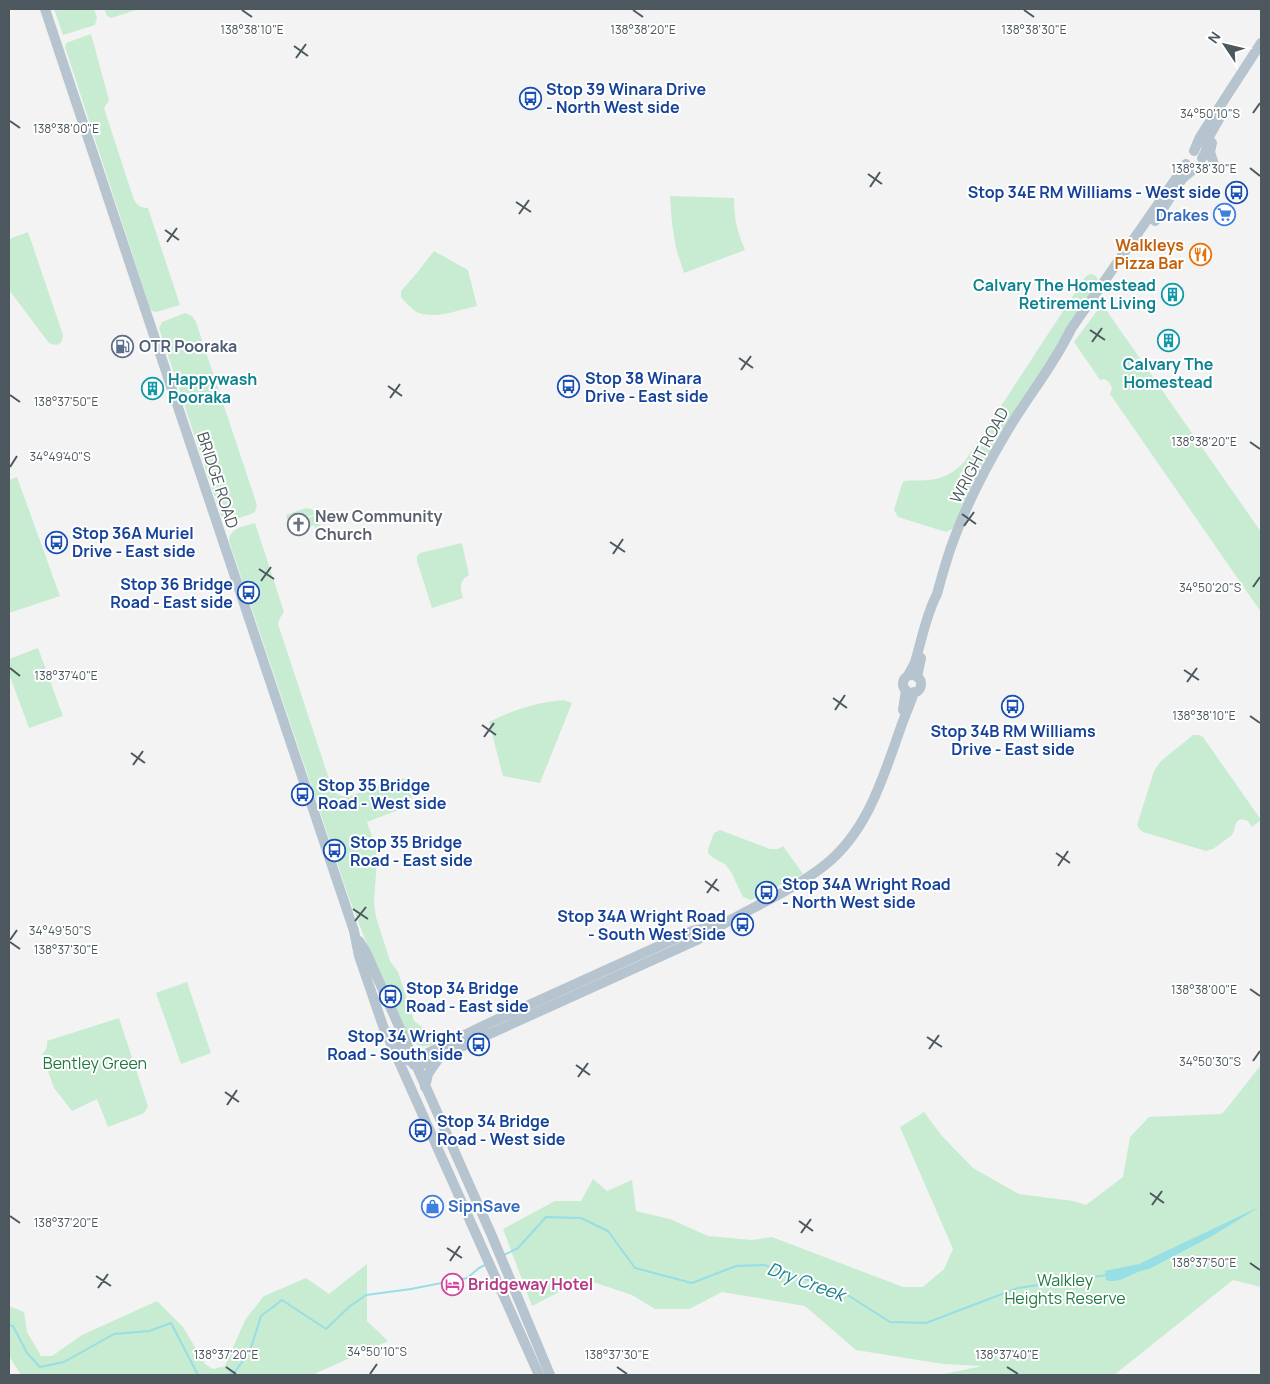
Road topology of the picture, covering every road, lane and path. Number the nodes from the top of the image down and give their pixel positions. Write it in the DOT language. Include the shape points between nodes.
graph roads {
  1 [pos="45,9"];
  2 [pos="1261,42"];
  3 [pos="1240,76"];
  4 [pos="1226,108"];
  5 [pos="1198,154"];
  6 [pos="1214,164"];
  7 [pos="1190,166"];
  8 [pos="912,676"];
  9 [pos="910,691"];
  10 [pos="354,931"];
  11 [pos="370,988"];
  12 [pos="403,1038"];
  13 [pos="440,1051"];
  14 [pos="414,1064"];
  15 [pos="425,1088"];
  16 [pos="421,1112"];
  17 [pos="452,1147"];
  18 [pos="440,1154"];
  19 [pos="512,1283"];
  20 [pos="501,1288"];
  21 [pos="526,1315"];
  22 [pos="515,1319"];
  23 [pos="539,1375"];
  24 [pos="550,1375"];
  1 -- 10 [label="main road, BRIDGE ROAD"];
  2 -- 3 [label="main road"];
  3 -- 4 [label="main road"];
  3 -- 5 [label="main road" via="1200,138"];
  4 -- 5 [label="main road" via="1210,135 1205,154"];
  4 -- 6 [label="main road" via="1210,149"];
  5 -- 7 [label="main road" via="1202,164"];
  5 -- 7 [label="main road" via="1188,154 1185,159"];
  7 -- 8 [label="main road, WRIGHT ROAD" via="1130,258 1066,340 1013,422 976,488 954,538 928,638"];
  8 -- 9 [label="main road" via="903,682"];
  8 -- 9 [label="main road" via="919,680 920,685 919,689"];
  9 -- 13 [label="main road" via="865,817 851,839 825,865 697,940"];
  10 -- 11 [label="main road, BRIDGE ROAD"];
  10 -- 12 [label="main road, BRIDGE ROAD"];
  11 -- 14 [label="main road" via="402,1053"];
  11 -- 16 [label="main road, BRIDGE ROAD"];
  12 -- 13 [label="main road" via="412,1046"];
  12 -- 14 [label="main road, BRIDGE ROAD"];
  13 -- 14 [label="main road"];
  13 -- 15 [label="main road"];
  14 -- 15 [label="main road, BRIDGE ROAD"];
  14 -- 16 [label="main road" via="412,1077 420,1098"];
  15 -- 17 [label="main road, BRIDGE ROAD"];
  16 -- 18 [label="main road, BRIDGE ROAD"];
  17 -- 18 [label="main road"];
  17 -- 19 [label="main road, BRIDGE ROAD"];
  18 -- 20 [label="main road, BRIDGE ROAD"];
  19 -- 20 [label="main road"];
  19 -- 21 [label="main road, BRIDGE ROAD"];
  20 -- 22 [label="main road, BRIDGE ROAD"];
  21 -- 22 [label="main road"];
  21 -- 24 [label="main road, BRIDGE ROAD"];
  22 -- 23 [label="main road, BRIDGE ROAD"];
}
